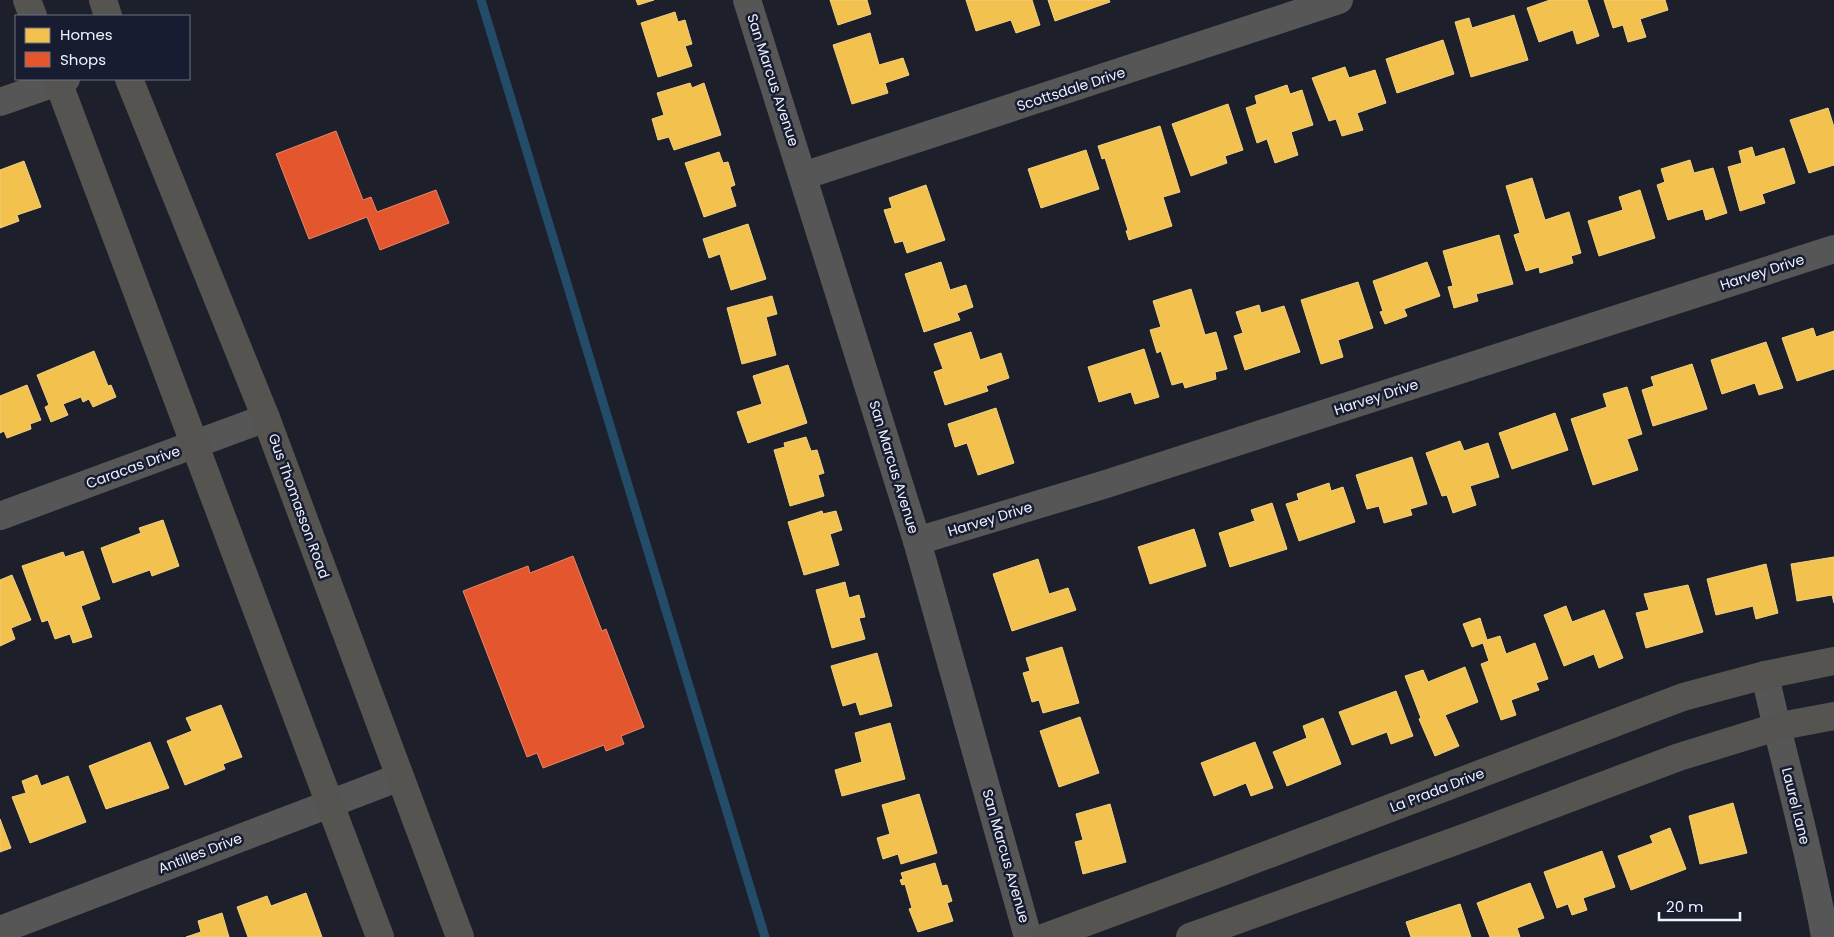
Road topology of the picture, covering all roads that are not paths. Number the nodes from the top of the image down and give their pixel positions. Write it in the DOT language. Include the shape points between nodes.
graph roads {
  1 [pos="27,0"];
  2 [pos="103,0"];
  3 [pos="748,0"];
  4 [pos="1339,0"];
  5 [pos="33,15"];
  6 [pos="108,15"];
  7 [pos="61,80"];
  8 [pos="129,80"];
  9 [pos="0,102"];
  10 [pos="804,176"];
  11 [pos="1834,249"];
  12 [pos="266,418"];
  13 [pos="194,445"];
  14 [pos="0,516"];
  15 [pos="917,541"];
  16 [pos="1834,661"];
  17 [pos="1765,675"];
  18 [pos="1834,716"];
  19 [pos="1776,726"];
  20 [pos="400,777"];
  21 [pos="329,804"];
  22 [pos="0,930"];
  23 [pos="380,937"];
  24 [pos="460,937"];
  25 [pos="1028,937"];
  26 [pos="1046,937"];
  27 [pos="1190,937"];
  28 [pos="1824,937"];
  1 -- 5 [label="main road"];
  2 -- 6 [label="main road"];
  3 -- 10 [label="street, San Marcus Avenue"];
  4 -- 10 [label="street, Scottsdale Drive"];
  7 -- 9 [label="street"];
  7 -- 13 [label="main road"];
  8 -- 12 [label="main road, Gus Thomasson Road"];
  10 -- 15 [label="street, San Marcus Avenue"];
  11 -- 15 [label="street, Harvey Drive" via="1104,485"];
  12 -- 13 [label="street, Caracas Drive"];
  12 -- 20 [label="main road, Gus Thomasson Road"];
  13 -- 14 [label="street, Caracas Drive"];
  13 -- 21 [label="main road"];
  15 -- 25 [label="street, San Marcus Avenue"];
  16 -- 17 [label="main road, La Prada Drive"];
  17 -- 19 [label="street, Laurel Lane"];
  17 -- 26 [label="main road, La Prada Drive" via="1683,697"];
  18 -- 19 [label="main road"];
  19 -- 27 [label="main road" via="1679,756"];
  19 -- 28 [label="street, Laurel Lane" via="1817,891"];
  20 -- 21 [label="street, Antilles Drive"];
  20 -- 24 [label="main road, Gus Thomasson Road"];
  21 -- 22 [label="street, Antilles Drive"];
  21 -- 23 [label="main road"];
}
